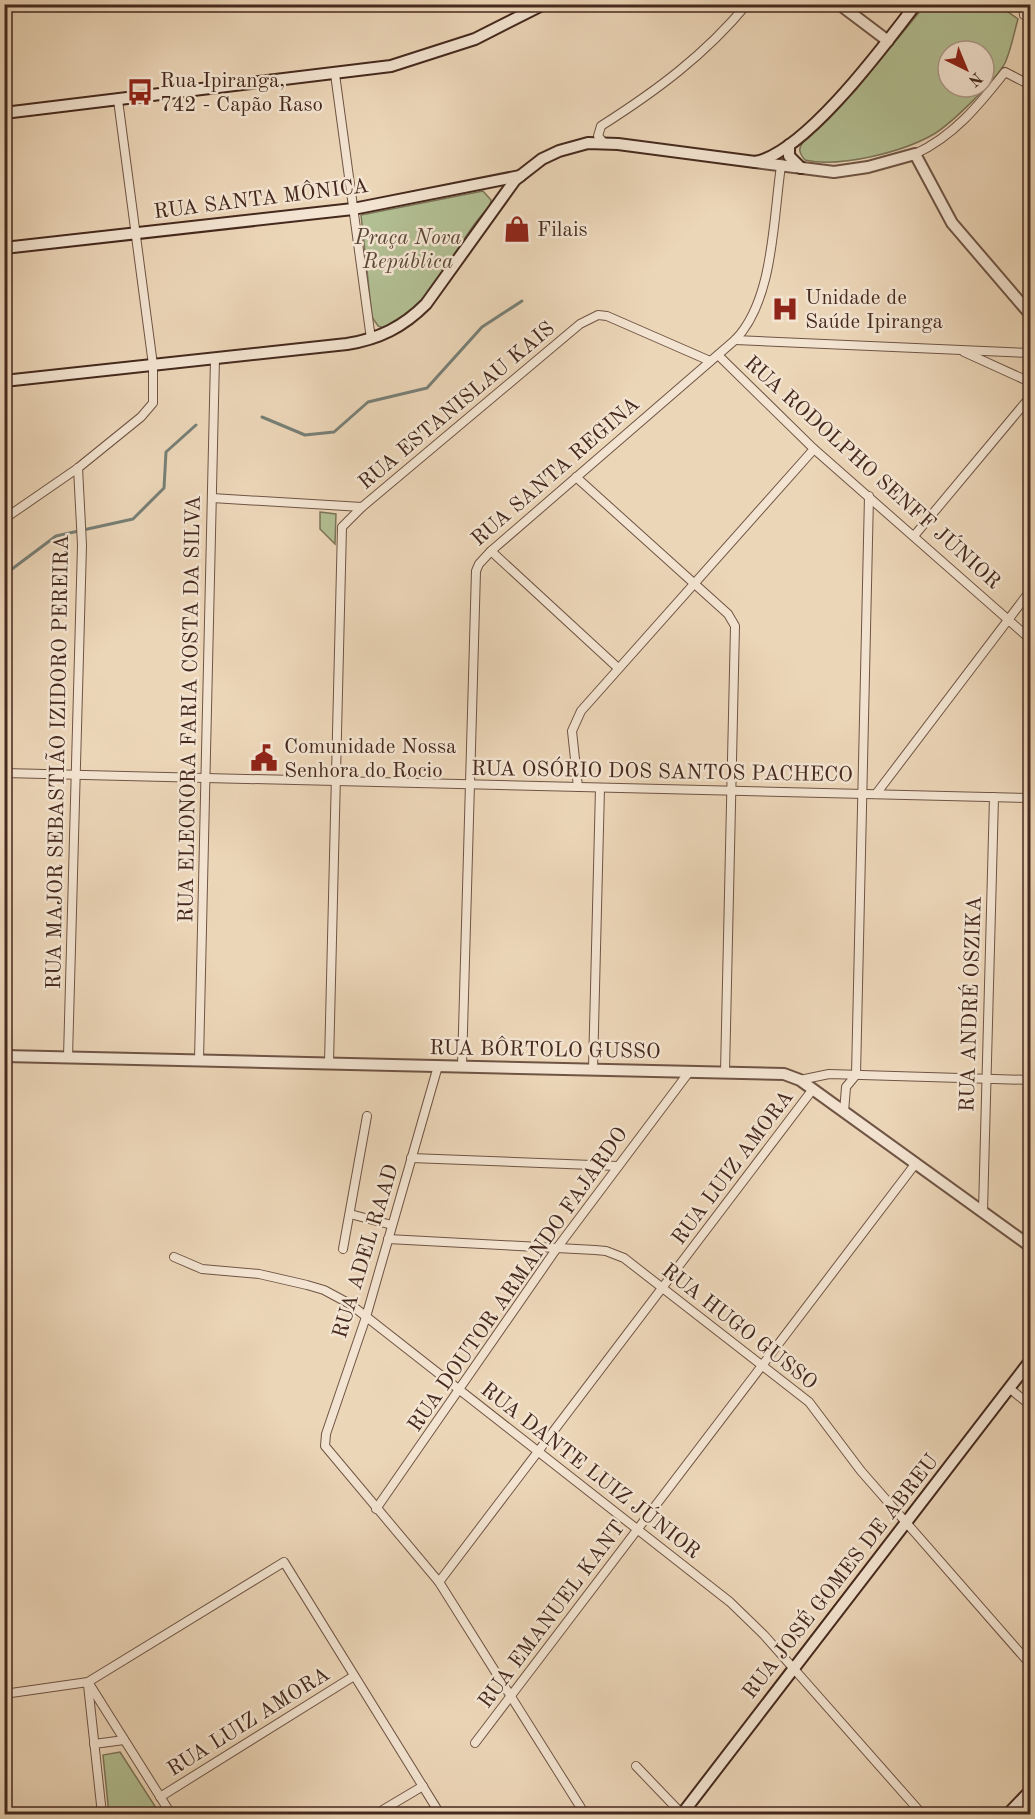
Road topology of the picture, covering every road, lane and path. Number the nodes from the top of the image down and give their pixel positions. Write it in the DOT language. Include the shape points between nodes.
graph roads {
  1 [pos="544,4"];
  2 [pos="747,4"];
  3 [pos="839,4"];
  4 [pos="916,4"];
  5 [pos="1023,4"];
  6 [pos="1024,15"];
  7 [pos="888,41"];
  8 [pos="335,74"];
  9 [pos="1030,85"];
  10 [pos="118,100"];
  11 [pos="4,113"];
  12 [pos="604,143"];
  13 [pos="789,145"];
  14 [pos="915,154"];
  15 [pos="754,162"];
  16 [pos="781,166"];
  17 [pos="801,168"];
  18 [pos="520,176"];
  19 [pos="353,209"];
  20 [pos="136,232"];
  21 [pos="4,248"];
  22 [pos="1030,314"];
  23 [pos="371,339"];
  24 [pos="735,340"];
  25 [pos="960,351"];
  26 [pos="1030,353"];
  27 [pos="718,355"];
  28 [pos="215,358"];
  29 [pos="710,362"];
  30 [pos="153,365"];
  31 [pos="4,381"];
  32 [pos="1030,382"];
  33 [pos="1030,397"];
  34 [pos="814,448"];
  35 [pos="78,468"];
  36 [pos="576,477"];
  37 [pos="869,496"];
  38 [pos="212,498"];
  39 [pos="362,507"];
  40 [pos="4,519"];
  41 [pos="914,536"];
  42 [pos="491,551"];
  43 [pos="694,583"];
  44 [pos="1030,591"];
  45 [pos="1008,620"];
  46 [pos="1030,639"];
  47 [pos="618,668"];
  48 [pos="4,773"];
  49 [pos="76,775"];
  50 [pos="205,778"];
  51 [pos="336,781"];
  52 [pos="470,784"];
  53 [pos="578,787"];
  54 [pos="600,788"];
  55 [pos="732,791"];
  56 [pos="862,794"];
  57 [pos="876,794"];
  58 [pos="994,797"];
  59 [pos="1030,798"];
  60 [pos="4,1056"];
  61 [pos="68,1057"];
  62 [pos="199,1060"];
  63 [pos="328,1063"];
  64 [pos="438,1066"];
  65 [pos="462,1066"];
  66 [pos="593,1069"];
  67 [pos="689,1072"];
  68 [pos="725,1072"];
  69 [pos="856,1075"];
  70 [pos="986,1079"];
  71 [pos="800,1080"];
  72 [pos="1030,1080"];
  73 [pos="813,1089"];
  74 [pos="844,1112"];
  75 [pos="367,1116"];
  76 [pos="411,1158"];
  77 [pos="916,1163"];
  78 [pos="618,1166"];
  79 [pos="983,1211"];
  80 [pos="350,1214"];
  81 [pos="392,1225"];
  82 [pos="388,1239"];
  83 [pos="1030,1246"];
  84 [pos="556,1248"];
  85 [pos="343,1249"];
  86 [pos="174,1257"];
  87 [pos="663,1288"];
  88 [pos="366,1317"];
  89 [pos="1030,1361"];
  90 [pos="763,1365"];
  91 [pos="1009,1388"];
  92 [pos="459,1390"];
  93 [pos="1030,1405"];
  94 [pos="538,1452"];
  95 [pos="376,1509"];
  96 [pos="906,1523"];
  97 [pos="638,1529"];
  98 [pos="439,1582"];
  99 [pos="1030,1664"];
  100 [pos="794,1669"];
  101 [pos="354,1676"];
  102 [pos="87,1682"];
  103 [pos="4,1694"];
  104 [pos="511,1696"];
  105 [pos="124,1740"];
  106 [pos="475,1743"];
  107 [pos="94,1744"];
  108 [pos="636,1766"];
  109 [pos="423,1786"];
  110 [pos="1030,1791"];
  111 [pos="160,1797"];
  112 [pos="581,1808"];
  113 [pos="682,1814"];
  114 [pos="102,1815"];
  115 [pos="171,1815"];
  116 [pos="376,1815"];
  117 [pos="440,1815"];
  118 [pos="922,1815"];
  119 [pos="1008,1815"];
  1 -- 8 [label="main road" via="494,31 434,54 391,66"];
  2 -- 12 [label="street" via="685,68 630,110 604,124 598,133"];
  3 -- 7 [label="main road"];
  4 -- 7 [label="main road"];
  5 -- 6 [label="street"];
  7 -- 13 [label="main road" via="829,110"];
  8 -- 10 [label="main road"];
  8 -- 19 [label="street"];
  9 -- 14 [label="street" via="1005,72 959,126"];
  10 -- 11 [label="main road"];
  10 -- 20 [label="street"];
  12 -- 15 [label="main road"];
  12 -- 18 [label="main road" via="559,150"];
  13 -- 15 [label="main road" via="770,159"];
  13 -- 17 [label="main road" via="789,156"];
  14 -- 17 [label="main road" via="850,171"];
  14 -- 22 [label="main road" via="952,223"];
  15 -- 16 [label="main road"];
  16 -- 17 [label="main road"];
  16 -- 24 [label="street, RUA SANTA REGINA" via="761,299 750,322"];
  18 -- 19 [label="main road, RUA SANTA MÔNICA"];
  18 -- 23 [label="main road" via="426,304 399,327"];
  19 -- 20 [label="main road, RUA SANTA MÔNICA"];
  19 -- 23 [label="street"];
  20 -- 21 [label="main road, RUA SANTA MÔNICA"];
  20 -- 30 [label="street"];
  23 -- 28 [label="main road"];
  24 -- 25 [label="street"];
  24 -- 27 [label="street, RUA SANTA REGINA"];
  25 -- 26 [label="street"];
  25 -- 32 [label="street"];
  27 -- 29 [label="street, RUA SANTA REGINA"];
  27 -- 34 [label="street, RUA RODOLPHO SENFF JÚNIOR"];
  28 -- 30 [label="main road"];
  28 -- 38 [label="street, RUA ELEONORA FARIA COSTA DA SILVA"];
  29 -- 36 [label="street, RUA SANTA REGINA"];
  29 -- 39 [label="street, RUA ESTANISLAU KAIS" via="616,318 598,315"];
  30 -- 31 [label="main road"];
  30 -- 35 [label="street" via="155,397 149,410"];
  33 -- 41 [label="street"];
  34 -- 37 [label="street, RUA RODOLPHO SENFF JÚNIOR"];
  34 -- 43 [label="street"];
  35 -- 40 [label="street"];
  35 -- 49 [label="street, RUA MAJOR SEBASTIÃO IZIDORO PEREIRA" via="82,545"];
  36 -- 42 [label="street, RUA SANTA REGINA"];
  36 -- 43 [label="street"];
  37 -- 41 [label="street, RUA RODOLPHO SENFF JÚNIOR"];
  37 -- 56 [label="street"];
  38 -- 39 [label="street, RUA ESTANISLAU KAIS"];
  38 -- 50 [label="street, RUA ELEONORA FARIA COSTA DA SILVA"];
  39 -- 51 [label="street" via="342,527"];
  41 -- 45 [label="street, RUA RODOLPHO SENFF JÚNIOR"];
  42 -- 47 [label="street"];
  42 -- 52 [label="street, RUA SANTA REGINA" via="476,571"];
  43 -- 47 [label="street"];
  43 -- 55 [label="street" via="728,614 736,631"];
  44 -- 45 [label="street"];
  45 -- 46 [label="street, RUA RODOLPHO SENFF JÚNIOR"];
  45 -- 57 [label="street"];
  47 -- 53 [label="street" via="575,721 572,743"];
  48 -- 49 [label="street, RUA OSÓRIO DOS SANTOS PACHECO"];
  49 -- 50 [label="street, RUA OSÓRIO DOS SANTOS PACHECO"];
  49 -- 61 [label="street, RUA MAJOR SEBASTIÃO IZIDORO PEREIRA"];
  50 -- 51 [label="street, RUA OSÓRIO DOS SANTOS PACHECO"];
  50 -- 62 [label="street, RUA ELEONORA FARIA COSTA DA SILVA"];
  51 -- 52 [label="street, RUA OSÓRIO DOS SANTOS PACHECO"];
  51 -- 63 [label="street"];
  52 -- 53 [label="street, RUA OSÓRIO DOS SANTOS PACHECO"];
  52 -- 65 [label="street, RUA SANTA REGINA"];
  53 -- 54 [label="street, RUA OSÓRIO DOS SANTOS PACHECO"];
  54 -- 55 [label="street, RUA OSÓRIO DOS SANTOS PACHECO"];
  54 -- 66 [label="street"];
  55 -- 56 [label="street, RUA OSÓRIO DOS SANTOS PACHECO"];
  55 -- 68 [label="street"];
  56 -- 57 [label="street, RUA OSÓRIO DOS SANTOS PACHECO"];
  56 -- 69 [label="street"];
  57 -- 58 [label="street, RUA OSÓRIO DOS SANTOS PACHECO"];
  58 -- 59 [label="street, RUA OSÓRIO DOS SANTOS PACHECO"];
  58 -- 70 [label="street, RUA ANDRÉ OSZIKA"];
  60 -- 61 [label="main road, RUA BÔRTOLO GUSSO"];
  61 -- 62 [label="main road, RUA BÔRTOLO GUSSO"];
  62 -- 63 [label="main road, RUA BÔRTOLO GUSSO"];
  63 -- 64 [label="main road, RUA BÔRTOLO GUSSO"];
  64 -- 65 [label="main road, RUA BÔRTOLO GUSSO"];
  64 -- 76 [label="street, RUA ADEL RAAD"];
  65 -- 66 [label="main road, RUA BÔRTOLO GUSSO"];
  66 -- 67 [label="main road, RUA BÔRTOLO GUSSO"];
  67 -- 68 [label="main road, RUA BÔRTOLO GUSSO"];
  67 -- 78 [label="street, RUA DOUTOR ARMANDO FAJARDO"];
  68 -- 71 [label="main road, RUA BÔRTOLO GUSSO" via="784,1074"];
  69 -- 70 [label="street"];
  69 -- 71 [label="street" via="820,1075"];
  69 -- 74 [label="street" via="846,1088"];
  70 -- 72 [label="street"];
  70 -- 79 [label="street, RUA ANDRÉ OSZIKA"];
  71 -- 73 [label="main road, RUA BÔRTOLO GUSSO"];
  73 -- 74 [label="main road, RUA BÔRTOLO GUSSO"];
  73 -- 87 [label="street, RUA LUIZ AMORA"];
  74 -- 77 [label="main road, RUA BÔRTOLO GUSSO"];
  75 -- 80 [label="street"];
  76 -- 78 [label="street"];
  76 -- 81 [label="street, RUA ADEL RAAD"];
  77 -- 79 [label="main road, RUA BÔRTOLO GUSSO"];
  77 -- 90 [label="street, RUA EMANUEL KANT"];
  78 -- 84 [label="street, RUA DOUTOR ARMANDO FAJARDO"];
  79 -- 83 [label="main road, RUA BÔRTOLO GUSSO"];
  80 -- 81 [label="street"];
  80 -- 85 [label="street"];
  81 -- 82 [label="street, RUA ADEL RAAD"];
  82 -- 84 [label="street, RUA HUGO GUSSO"];
  82 -- 88 [label="street, RUA ADEL RAAD"];
  84 -- 87 [label="street, RUA HUGO GUSSO" via="617,1254"];
  84 -- 92 [label="street, RUA DOUTOR ARMANDO FAJARDO"];
  86 -- 88 [label="street, RUA DANTE LUIZ JÚNIOR" via="201,1269 259,1274 315,1287 338,1296"];
  87 -- 90 [label="street, RUA HUGO GUSSO"];
  87 -- 94 [label="street, RUA LUIZ AMORA"];
  88 -- 92 [label="street, RUA DANTE LUIZ JÚNIOR"];
  88 -- 95 [label="street, RUA ADEL RAAD" via="325,1446"];
  89 -- 91 [label="main road, RUA JOSÉ GOMES DE ABREU"];
  90 -- 96 [label="street, RUA HUGO GUSSO" via="809,1402"];
  90 -- 97 [label="street, RUA EMANUEL KANT"];
  91 -- 93 [label="street"];
  91 -- 96 [label="main road, RUA JOSÉ GOMES DE ABREU"];
  92 -- 94 [label="street, RUA DANTE LUIZ JÚNIOR"];
  92 -- 95 [label="street, RUA DOUTOR ARMANDO FAJARDO"];
  94 -- 97 [label="street, RUA DANTE LUIZ JÚNIOR"];
  94 -- 98 [label="street, RUA LUIZ AMORA"];
  95 -- 98 [label="street"];
  96 -- 99 [label="street, RUA HUGO GUSSO"];
  96 -- 100 [label="main road, RUA JOSÉ GOMES DE ABREU"];
  97 -- 100 [label="street, RUA DANTE LUIZ JÚNIOR" via="730,1602"];
  97 -- 104 [label="street, RUA EMANUEL KANT"];
  98 -- 104 [label="street"];
  100 -- 113 [label="main road, RUA JOSÉ GOMES DE ABREU"];
  100 -- 118 [label="street, RUA DANTE LUIZ JÚNIOR"];
  101 -- 102 [label="street" via="284,1562"];
  101 -- 109 [label="street"];
  101 -- 111 [label="street, RUA LUIZ AMORA"];
  102 -- 103 [label="street"];
  102 -- 105 [label="street"];
  102 -- 107 [label="street"];
  104 -- 106 [label="street, RUA EMANUEL KANT"];
  104 -- 112 [label="street"];
  105 -- 107 [label="street"];
  105 -- 111 [label="street"];
  107 -- 114 [label="street"];
  108 -- 113 [label="street"];
  109 -- 116 [label="street"];
  109 -- 117 [label="street"];
  110 -- 119 [label="main road"];
  111 -- 115 [label="street"];
}
